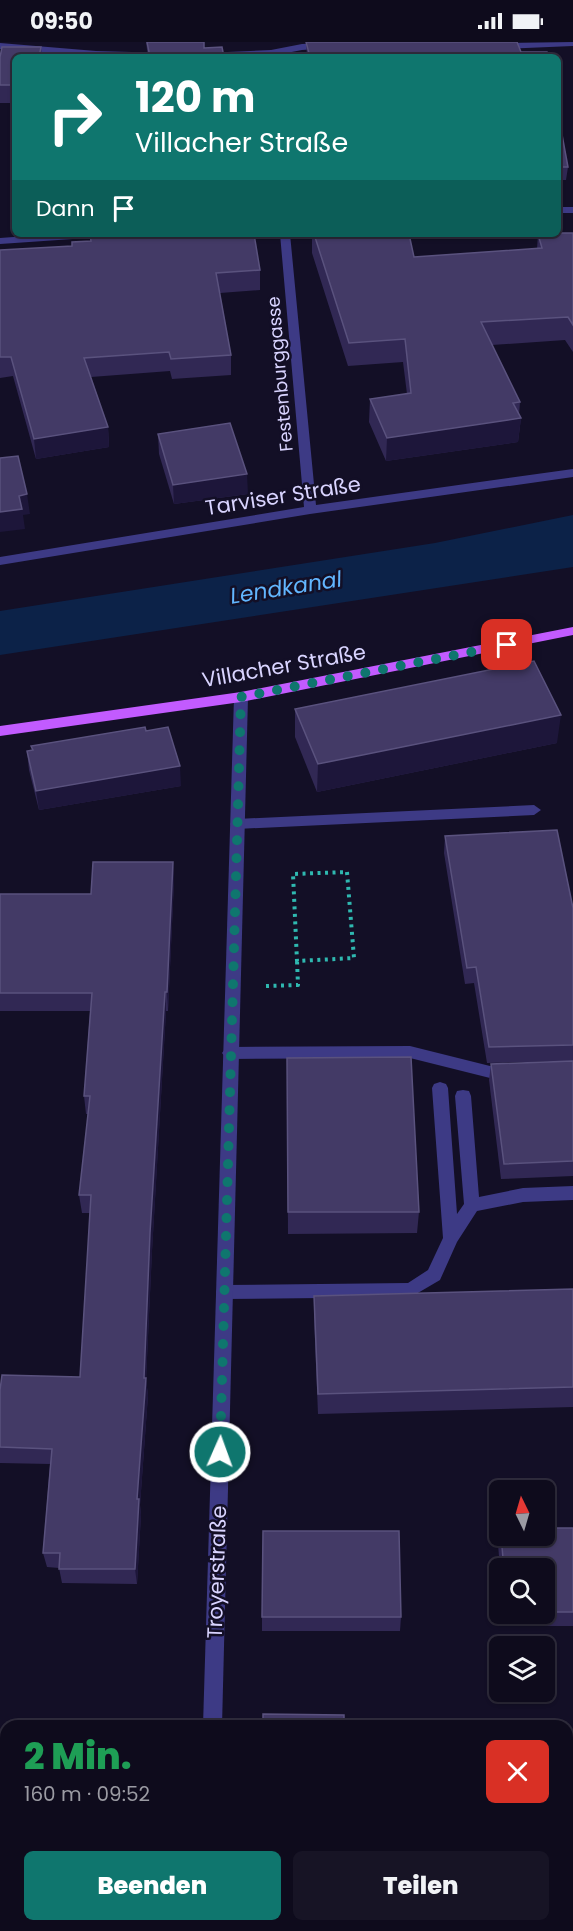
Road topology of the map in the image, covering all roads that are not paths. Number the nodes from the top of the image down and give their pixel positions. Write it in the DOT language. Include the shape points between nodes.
graph roads {
  1 [pos="573,43"];
  2 [pos="0,46"];
  3 [pos="335,46"];
  4 [pos="492,46"];
  5 [pos="96,54"];
  6 [pos="275,54"];
  7 [pos="58,237"];
  8 [pos="285,237"];
  9 [pos="0,241"];
  10 [pos="573,473"];
  11 [pos="310,510"];
  12 [pos="0,561"];
  13 [pos="573,631"];
  14 [pos="241,697"];
  15 [pos="0,731"];
  16 [pos="534,810"];
  17 [pos="237,824"];
  18 [pos="230,1053"];
  19 [pos="526,1071"];
  20 [pos="440,1088"];
  21 [pos="463,1096"];
  22 [pos="573,1192"];
  23 [pos="472,1205"];
  24 [pos="451,1238"];
  25 [pos="224,1292"];
  26 [pos="212,1720"];
  1 -- 4 [label="street"];
  2 -- 5 [label="street"];
  3 -- 6 [label="street" via="302,47"];
  7 -- 9 [label="street"];
  8 -- 11 [label="street, Festenburggasse"];
  10 -- 11 [label="street, Tarviser Straße"];
  11 -- 12 [label="street, Tarviser Straße"];
  13 -- 14 [label="main road, Villacher Straße"];
  14 -- 15 [label="main road, Villacher Straße"];
  14 -- 17 [label="street, Troyerstraße"];
  16 -- 17 [label="street"];
  17 -- 18 [label="street, Troyerstraße"];
  18 -- 19 [label="street" via="410,1052 490,1072"];
  18 -- 25 [label="street, Troyerstraße"];
  20 -- 24 [label="street"];
  21 -- 23 [label="street"];
  22 -- 23 [label="street" via="523,1195"];
  23 -- 24 [label="street"];
  24 -- 25 [label="street" via="434,1275 411,1290"];
  25 -- 26 [label="street, Troyerstraße"];
}
